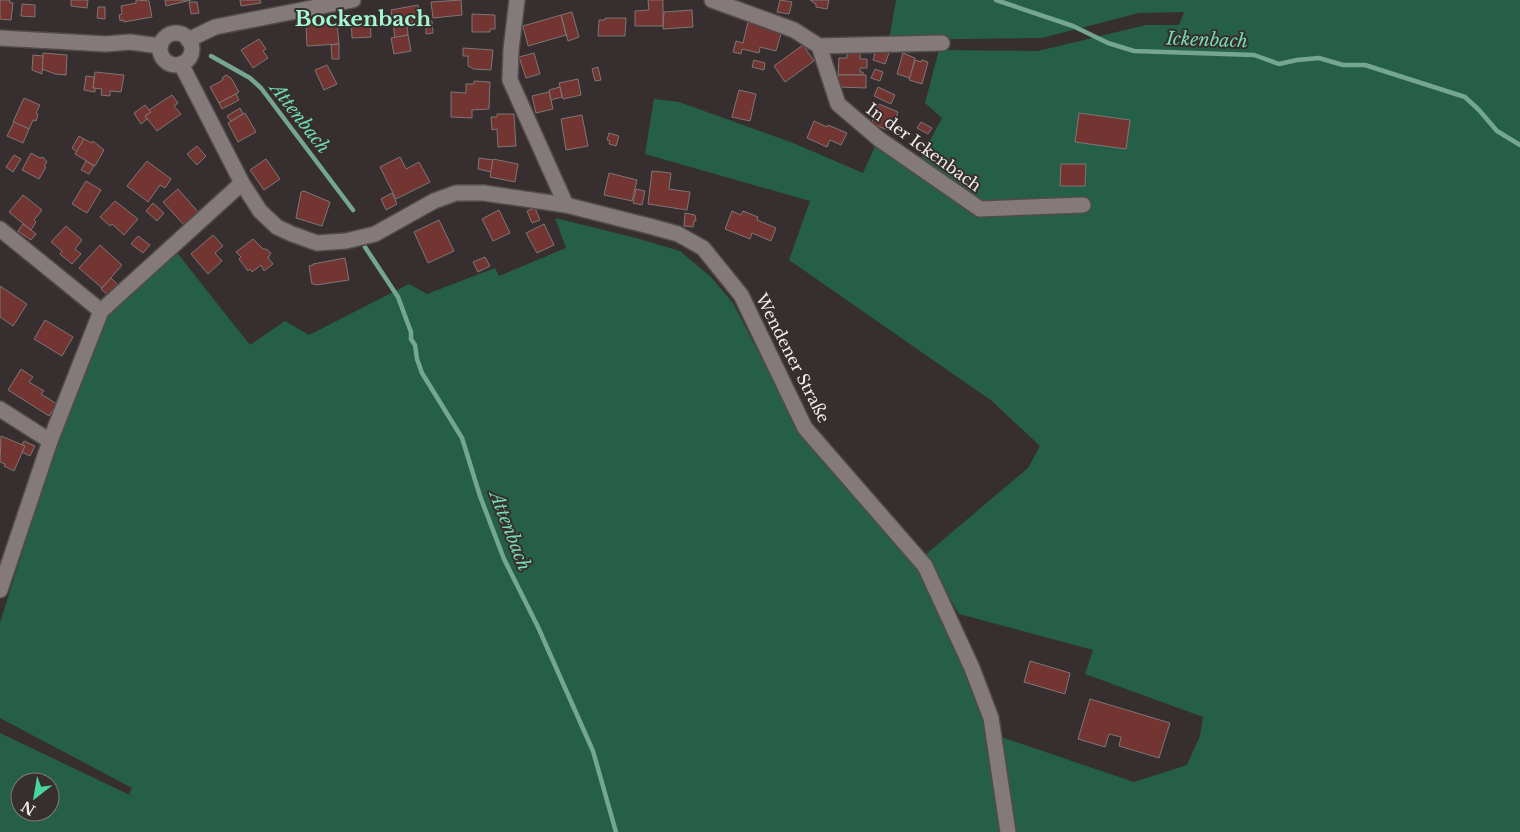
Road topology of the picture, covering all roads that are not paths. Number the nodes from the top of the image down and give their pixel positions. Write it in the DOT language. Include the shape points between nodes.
graph roads {
  1 [pos="353,0"];
  2 [pos="517,0"];
  3 [pos="712,0"];
  4 [pos="0,38"];
  5 [pos="188,40"];
  6 [pos="942,43"];
  7 [pos="160,46"];
  8 [pos="819,46"];
  9 [pos="181,64"];
  10 [pos="242,183"];
  11 [pos="566,205"];
  12 [pos="1083,205"];
  13 [pos="0,229"];
  14 [pos="101,312"];
  15 [pos="0,410"];
  16 [pos="50,441"];
  17 [pos="0,590"];
  18 [pos="1008,832"];
  1 -- 5 [label="street" via="215,27"];
  2 -- 11 [label="street" via="510,80"];
  3 -- 8 [label="street" via="794,30"];
  4 -- 7 [label="street"];
  5 -- 7 [label="street" via="180,34 170,34"];
  5 -- 9 [label="street" via="191,54"];
  6 -- 8 [label="street"];
  7 -- 9 [label="street" via="165,61"];
  8 -- 12 [label="street, In der Ickenbach" via="838,104 879,139 980,209"];
  9 -- 10 [label="street"];
  10 -- 11 [label="street" via="260,211 277,227 317,243 375,234 434,201 456,193 484,193"];
  10 -- 14 [label="street"];
  11 -- 18 [label="street, Wendener Straße" via="678,234 703,248 741,295 805,428 925,566 991,718"];
  13 -- 14 [label="street"];
  14 -- 16 [label="street"];
  15 -- 16 [label="street"];
  16 -- 17 [label="street"];
}
